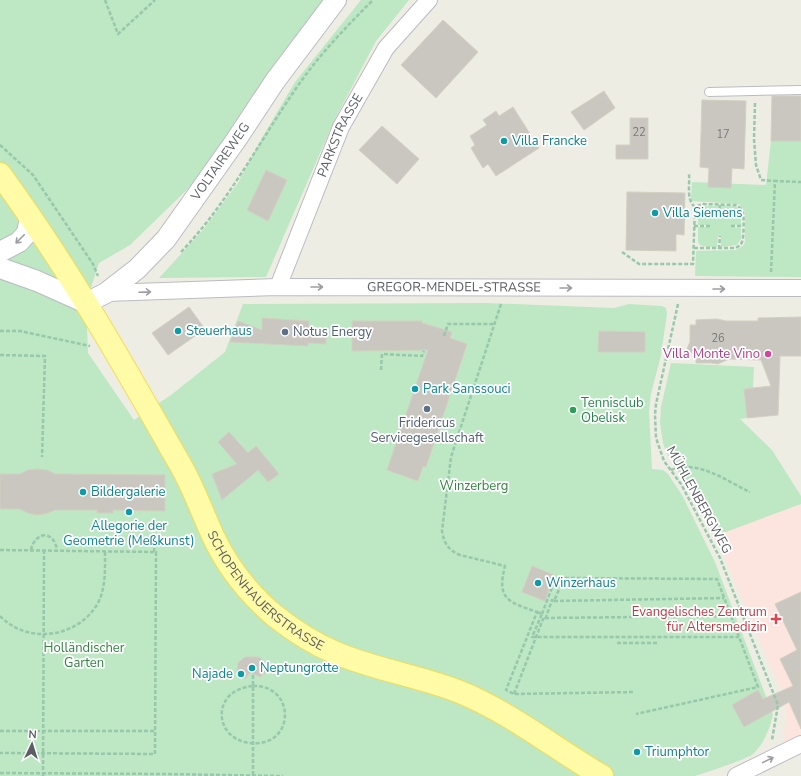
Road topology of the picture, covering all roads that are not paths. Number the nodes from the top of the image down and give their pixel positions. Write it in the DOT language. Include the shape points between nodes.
graph roads {
  1 [pos="336,0"];
  2 [pos="429,0"];
  3 [pos="801,90"];
  4 [pos="709,92"];
  5 [pos="0,174"];
  6 [pos="30,217"];
  7 [pos="0,252"];
  8 [pos="0,268"];
  9 [pos="278,287"];
  10 [pos="801,288"];
  11 [pos="106,293"];
  12 [pos="86,303"];
  13 [pos="801,744"];
  14 [pos="602,776"];
  15 [pos="736,776"];
  1 -- 11 [label="street, VOLTAIREWEG" via="275,82 166,239 137,269"];
  2 -- 9 [label="street, PARKSTRASSE" via="386,48 341,127"];
  3 -- 4 [label="lane"];
  5 -- 6 [label="main road, SCHOPENHAUERSTRASSE"];
  6 -- 7 [label="street, one-way" via="27,233 19,242"];
  6 -- 12 [label="main road, SCHOPENHAUERSTRASSE"];
  8 -- 12 [label="street" via="36,280"];
  9 -- 10 [label="street, GREGOR-MENDEL-STRASSE, one-way"];
  11 -- 9 [label="street, GREGOR-MENDEL-STRASSE, one-way"];
  11 -- 12 [label="street, VOLTAIREWEG"];
  12 -- 14 [label="main road, SCHOPENHAUERSTRASSE" via="180,464 229,565 259,602 288,626 320,646 355,660 430,681 484,703"];
  15 -- 13 [label="street, one-way"];
}
